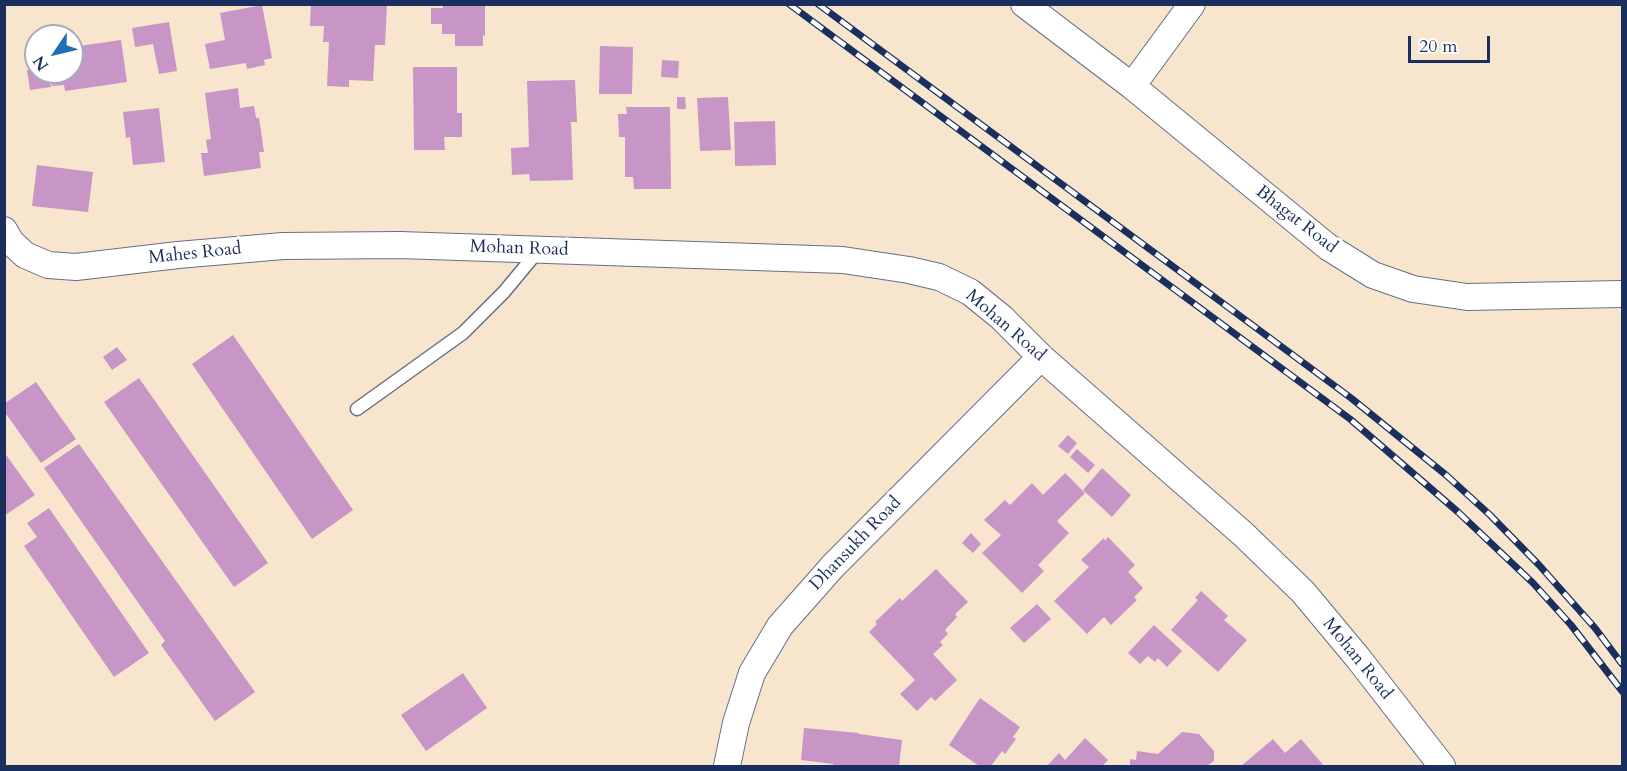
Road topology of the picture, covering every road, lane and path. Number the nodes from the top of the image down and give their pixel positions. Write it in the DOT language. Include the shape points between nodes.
graph roads {
  1 [pos="1024,4"];
  2 [pos="1192,4"];
  3 [pos="1132,87"];
  4 [pos="4,230"];
  5 [pos="400,245"];
  6 [pos="538,250"];
  7 [pos="1623,294"];
  8 [pos="1041,357"];
  9 [pos="357,409"];
  10 [pos="727,766"];
  11 [pos="1442,766"];
  1 -- 3 [label="street, Bhagat Road"];
  2 -- 3 [label="street"];
  3 -- 7 [label="street, Bhagat Road" via="1328,247 1372,275 1413,289 1467,297"];
  4 -- 5 [label="street, Mahes Road" via="25,255 48,265 76,267 283,246"];
  5 -- 6 [label="street, Mohan Road"];
  6 -- 8 [label="street, Mohan Road" via="843,260 909,270 970,292"];
  6 -- 9 [label="lane" via="463,333"];
  8 -- 10 [label="street, Dhansukh Road" via="833,566 780,626 752,673"];
  8 -- 11 [label="street, Mohan Road" via="1243,534 1303,592"];
}
